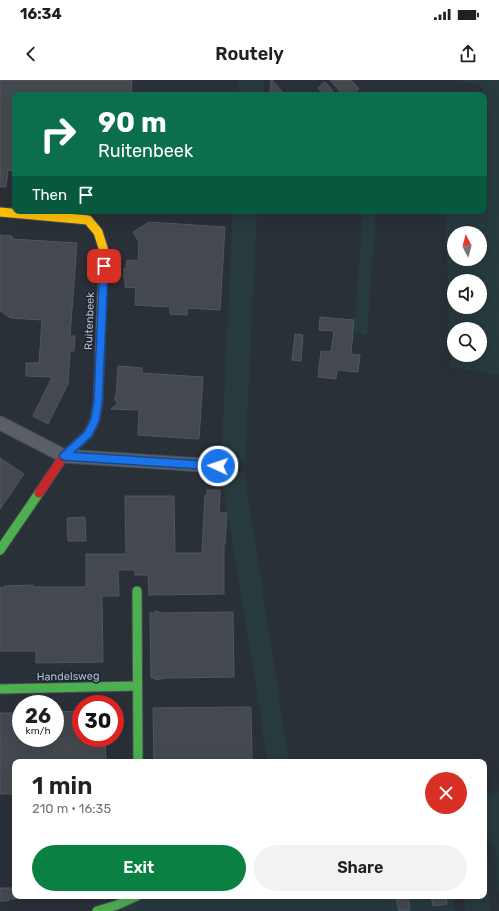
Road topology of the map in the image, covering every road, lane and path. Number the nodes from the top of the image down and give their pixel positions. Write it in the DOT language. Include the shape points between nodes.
graph roads {
  1 [pos="0,212"];
  2 [pos="12,213"];
  3 [pos="22,214"];
  4 [pos="0,424"];
  5 [pos="64,456"];
  6 [pos="218,466"];
  7 [pos="0,550"];
  8 [pos="137,591"];
  9 [pos="137,686"];
  10 [pos="0,689"];
  11 [pos="138,759"];
  12 [pos="130,899"];
  13 [pos="97,911"];
  1 -- 2 [label="street, Ruitenbeek"];
  3 -- 5 [label="street, Ruitenbeek" via="88,220 98,232 104,252 98,402 95,420 88,434"];
  4 -- 5 [label="street"];
  5 -- 6 [label="street"];
  5 -- 7 [label="street"];
  8 -- 9 [label="street"];
  9 -- 10 [label="street, Handelsweg"];
  9 -- 11 [label="street"];
  12 -- 13 [label="street"];
}
